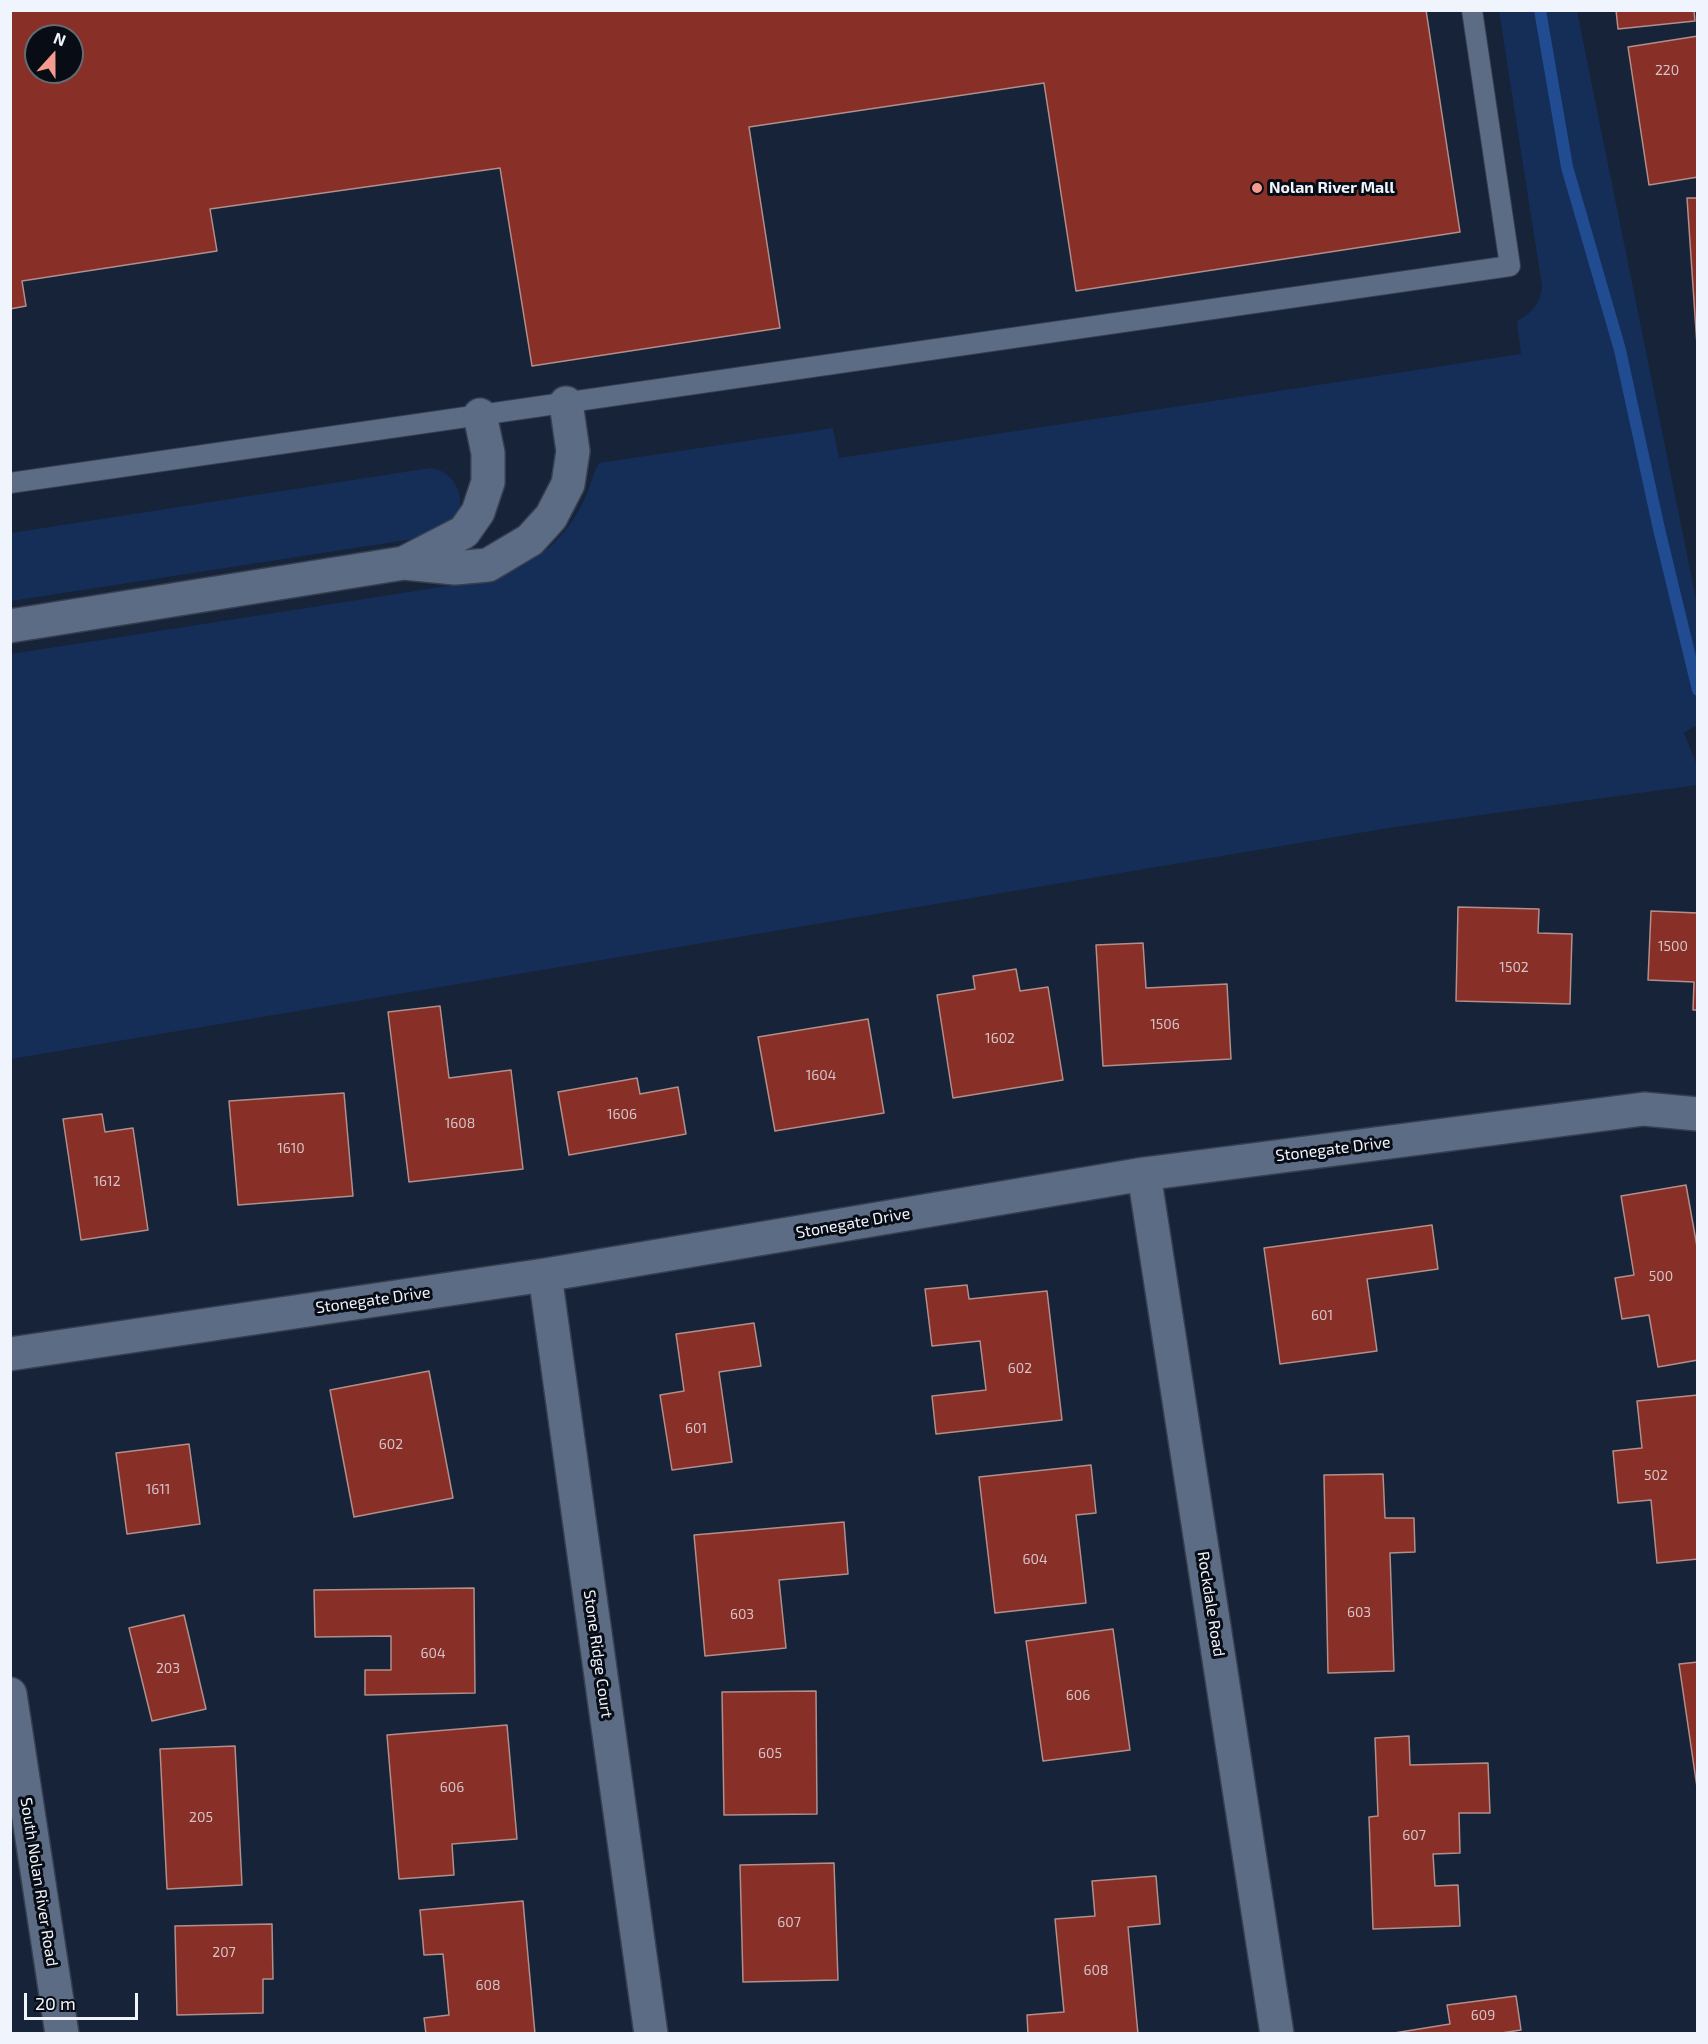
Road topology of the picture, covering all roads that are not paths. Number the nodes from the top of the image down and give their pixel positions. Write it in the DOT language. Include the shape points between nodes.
graph roads {
  1 [pos="1472,10"];
  2 [pos="566,403"];
  3 [pos="480,415"];
  4 [pos="10,483"];
  5 [pos="404,563"];
  6 [pos="10,626"];
  7 [pos="1698,1114"];
  8 [pos="1144,1174"];
  9 [pos="545,1275"];
  10 [pos="10,1354"];
  11 [pos="10,1694"];
  12 [pos="62,2034"];
  13 [pos="651,2034"];
  14 [pos="1277,2034"];
  1 -- 2 [label="lane" via="1510,266"];
  2 -- 3 [label="lane"];
  2 -- 5 [label="street" via="573,451 568,484 551,517 530,540 488,565 455,568"];
  3 -- 4 [label="lane"];
  3 -- 5 [label="street" via="488,453 488,482 478,512 464,532"];
  5 -- 6 [label="street"];
  7 -- 8 [label="street, Stonegate Drive" via="1644,1109"];
  8 -- 9 [label="street, Stonegate Drive"];
  8 -- 14 [label="street, Rockdale Road"];
  9 -- 10 [label="street, Stonegate Drive"];
  9 -- 13 [label="street, Stone Ridge Court"];
  11 -- 12 [label="street, South Nolan River Road"];
}
